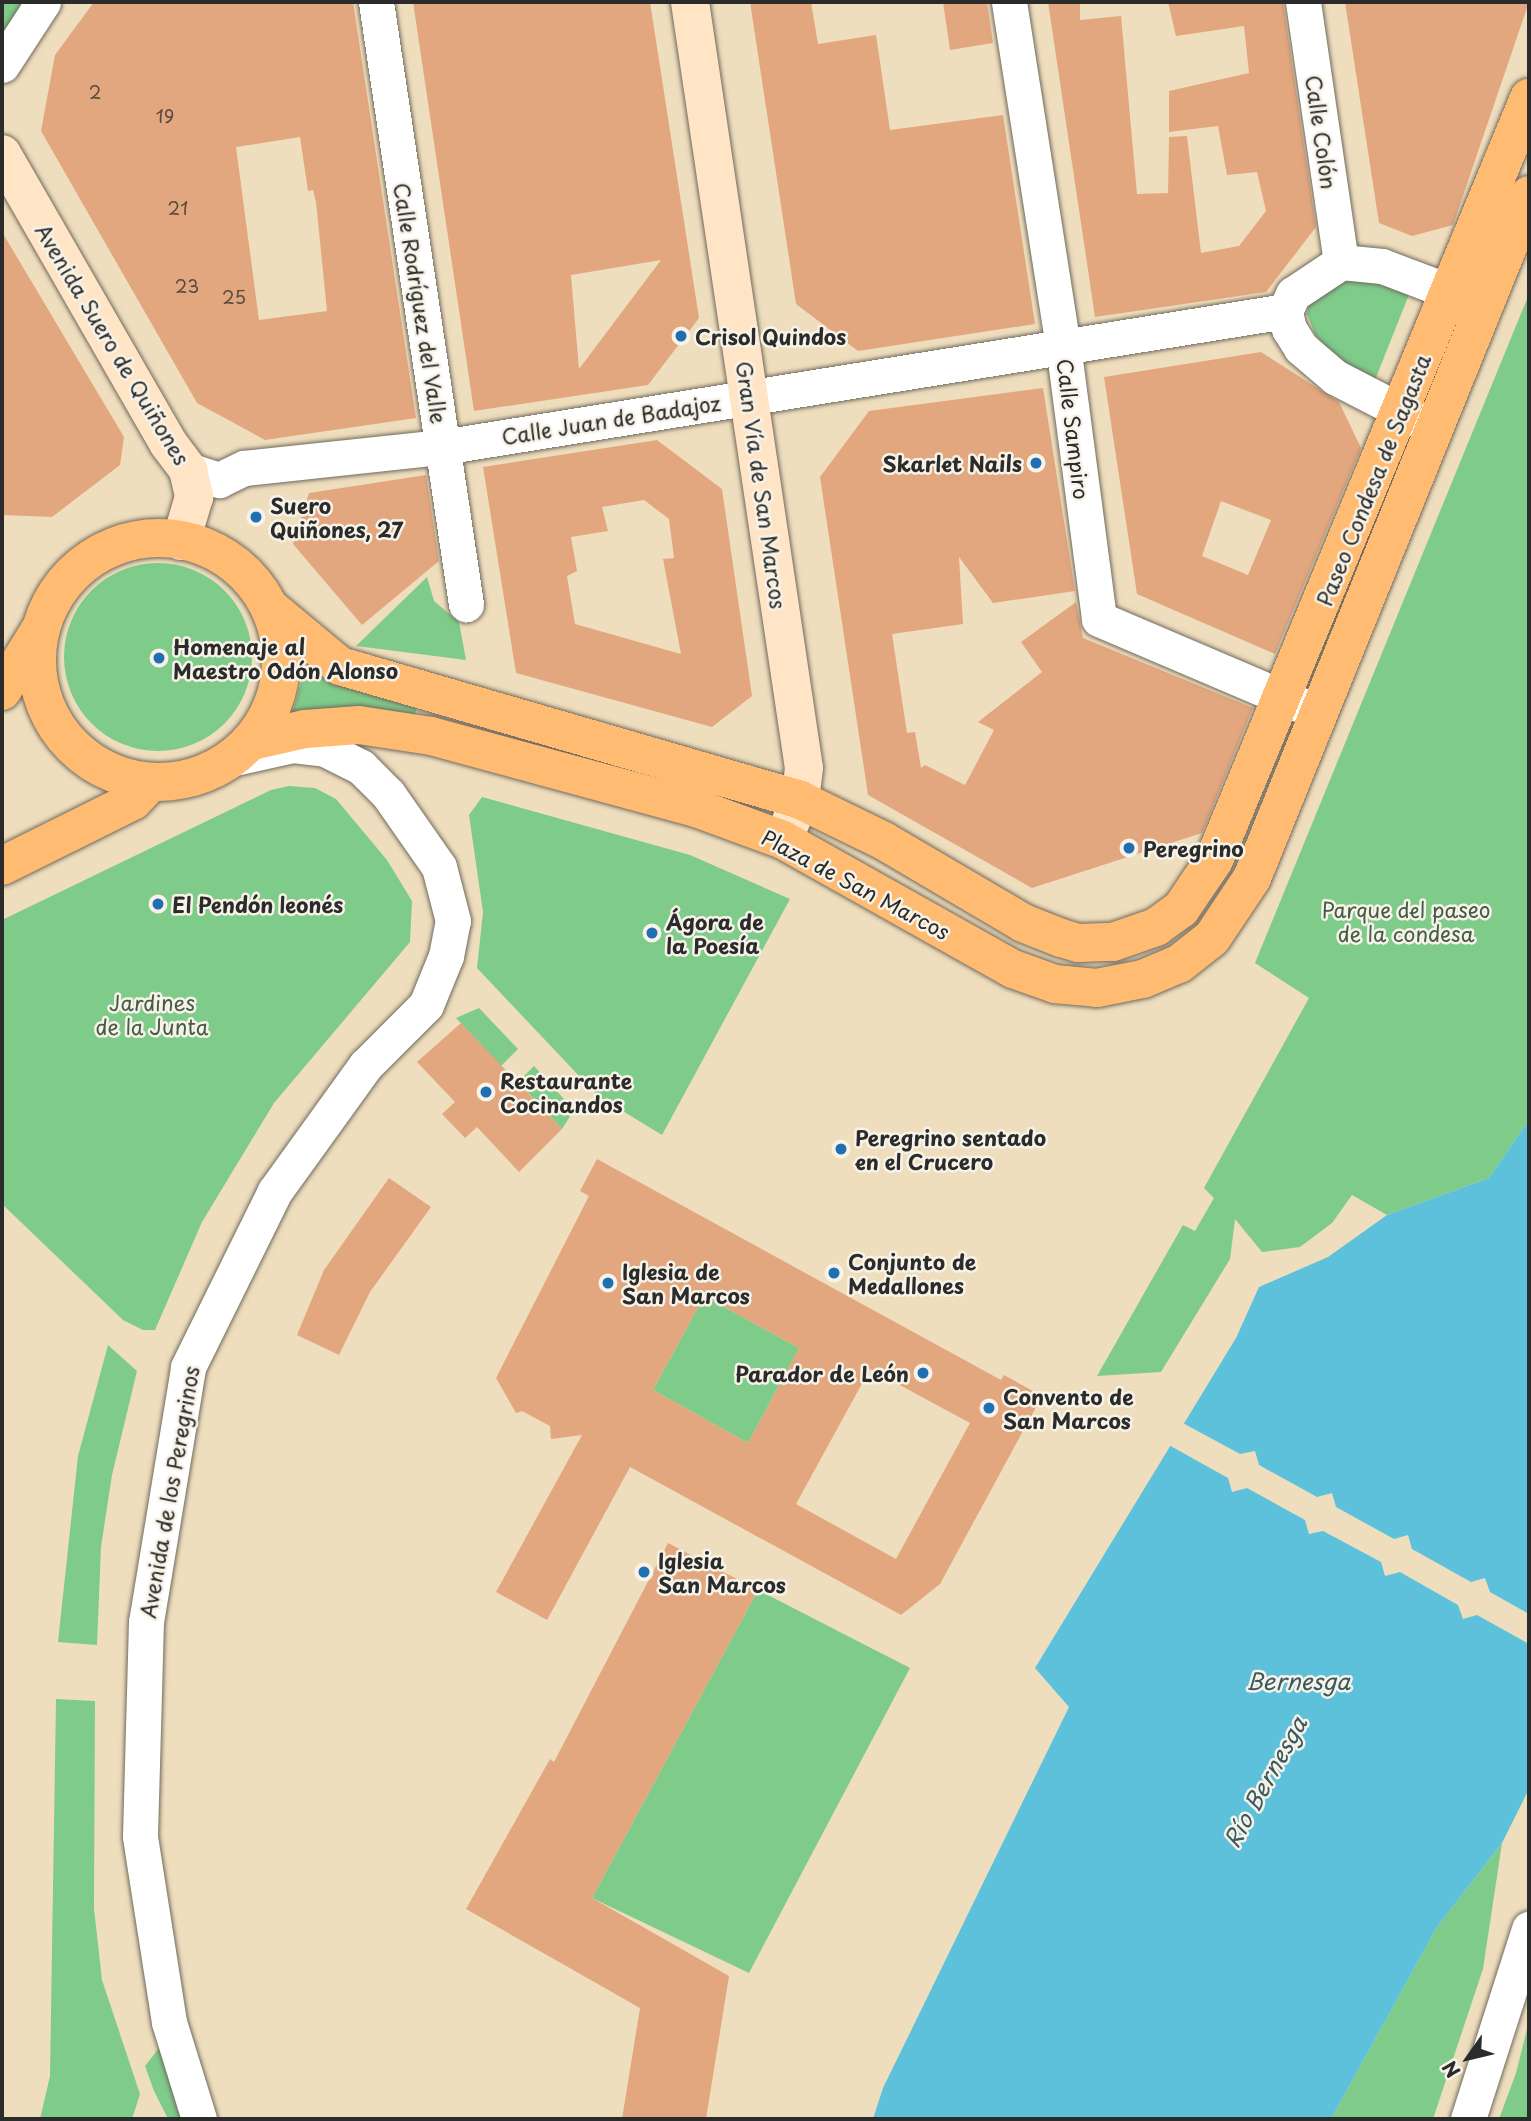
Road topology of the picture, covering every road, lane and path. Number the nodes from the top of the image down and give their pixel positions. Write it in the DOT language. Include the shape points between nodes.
graph roads {
  1 [pos="43,2"];
  2 [pos="376,2"];
  3 [pos="690,2"];
  4 [pos="1009,2"];
  5 [pos="1303,2"];
  6 [pos="2,65"];
  7 [pos="1529,98"];
  8 [pos="2,155"];
  9 [pos="1529,195"];
  10 [pos="1341,261"];
  11 [pos="1466,298"];
  12 [pos="1285,311"];
  13 [pos="1063,345"];
  14 [pos="749,397"];
  15 [pos="1417,420"];
  16 [pos="442,447"];
  17 [pos="204,475"];
  18 [pos="184,542"];
  19 [pos="466,604"];
  20 [pos="274,611"];
  21 [pos="39,631"];
  22 [pos="2,691"];
  23 [pos="1284,697"];
  24 [pos="1320,713"];
  25 [pos="241,750"];
  26 [pos="151,782"];
  27 [pos="800,800"];
  28 [pos="783,840"];
  29 [pos="1214,860"];
  30 [pos="2,866"];
  31 [pos="1252,878"];
  32 [pos="1529,1929"];
  33 [pos="199,2119"];
  34 [pos="1468,2119"];
  1 -- 6 [label="street"];
  2 -- 16 [label="street, Calle Rodríguez del Valle"];
  3 -- 14 [label="street, Gran Vía de San Marcos"];
  4 -- 13 [label="street, Calle Sampiro"];
  5 -- 10 [label="street, Calle Colón"];
  7 -- 11 [label="main road, Paseo Condesa de Sagasta"];
  8 -- 17 [label="street, Avenida Suero de Quiñones"];
  9 -- 11 [label="main road, Paseo Condesa de Sagasta"];
  10 -- 11 [label="street" via="1382,267"];
  10 -- 12 [label="street" via="1293,294"];
  11 -- 15 [label="main road, Paseo Condesa de Sagasta"];
  12 -- 13 [label="street, Calle Juan de Badajoz"];
  12 -- 15 [label="street" via="1301,348 1335,377"];
  13 -- 14 [label="street, Calle Juan de Badajoz"];
  13 -- 23 [label="street, Calle Sampiro" via="1099,620"];
  14 -- 16 [label="street, Calle Juan de Badajoz"];
  14 -- 27 [label="street, Gran Vía de San Marcos" via="804,768"];
  15 -- 23 [label="main road, Paseo Condesa de Sagasta"];
  15 -- 24 [label="main road, Paseo Condesa de Sagasta"];
  16 -- 17 [label="street, Calle Juan de Badajoz"];
  16 -- 19 [label="street, Calle Rodríguez del Valle"];
  17 -- 18 [label="street, Avenida Suero de Quiñones"];
  18 -- 20 [label="main road" via="230,559 256,584"];
  18 -- 21 [label="main road" via="138,540 84,563 49,604"];
  20 -- 25 [label="main road" via="279,680 270,712"];
  20 -- 27 [label="main road, Plaza de San Marcos" via="340,666"];
  21 -- 22 [label="main road"];
  21 -- 26 [label="main road" via="41,693 56,727 82,757 115,776"];
  23 -- 24 [label="street, Calle Sampiro"];
  23 -- 29 [label="main road, Paseo Condesa de Sagasta"];
  24 -- 31 [label="main road, Paseo Condesa de Sagasta"];
  25 -- 26 [label="main road" via="180,780"];
  25 -- 28 [label="main road, Plaza de San Marcos" via="305,729 359,725 431,737 696,808"];
  25 -- 33 [label="street, Avenida de los Peregrinos" via="308,746 361,767 388,794 439,867 453,921 446,956 426,1005 366,1065 275,1191 188,1367 146,1622 140,1836 169,2022"];
  26 -- 30 [label="main road" via="133,801"];
  27 -- 28 [label="street, Gran Vía de San Marcos"];
  27 -- 29 [label="main road, Plaza de San Marcos" via="884,841 1023,923 1078,943 1113,942 1156,927 1181,909"];
  28 -- 31 [label="main road, Plaza de San Marcos" via="1013,970 1055,984 1097,988 1143,979 1179,964 1212,938"];
  32 -- 34 [label="street"];
}
